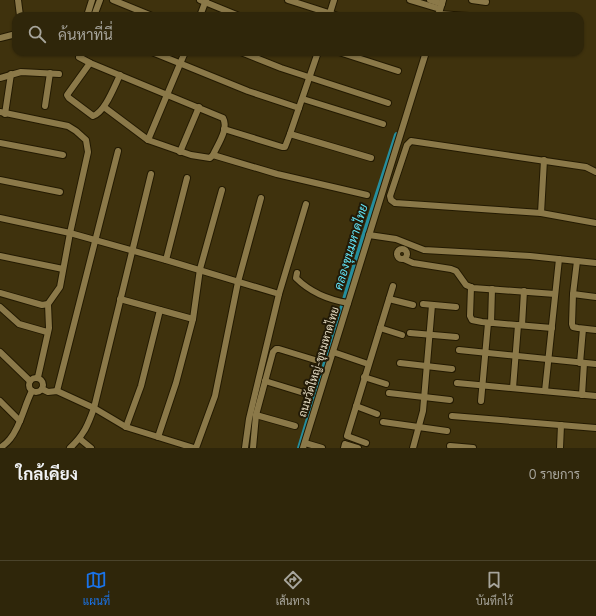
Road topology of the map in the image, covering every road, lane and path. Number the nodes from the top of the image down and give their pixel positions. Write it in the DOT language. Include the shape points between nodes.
graph roads {
  1 [pos="18,0"];
  2 [pos="92,0"];
  3 [pos="100,0"];
  4 [pos="113,0"];
  5 [pos="288,0"];
  6 [pos="334,0"];
  7 [pos="410,0"];
  8 [pos="472,0"];
  9 [pos="204,1"];
  10 [pos="430,2"];
  11 [pos="486,2"];
  12 [pos="439,8"];
  13 [pos="20,12"];
  14 [pos="89,12"];
  15 [pos="96,12"];
  16 [pos="142,12"];
  17 [pos="201,12"];
  18 [pos="230,12"];
  19 [pos="322,12"];
  20 [pos="331,12"];
  21 [pos="454,12"];
  22 [pos="12,35"];
  23 [pos="0,38"];
  24 [pos="79,56"];
  25 [pos="162,56"];
  26 [pos="183,56"];
  27 [pos="251,56"];
  28 [pos="317,56"];
  29 [pos="351,56"];
  30 [pos="425,56"];
  31 [pos="90,63"];
  32 [pos="180,63"];
  33 [pos="398,71"];
  34 [pos="50,73"];
  35 [pos="12,74"];
  36 [pos="59,74"];
  37 [pos="120,75"];
  38 [pos="0,78"];
  39 [pos="310,78"];
  40 [pos="167,94"];
  41 [pos="303,99"];
  42 [pos="388,103"];
  43 [pos="45,106"];
  44 [pos="104,107"];
  45 [pos="199,107"];
  46 [pos="299,108"];
  47 [pos="3,113"];
  48 [pos="383,124"];
  49 [pos="224,129"];
  50 [pos="290,134"];
  51 [pos="148,140"];
  52 [pos="0,143"];
  53 [pos="118,151"];
  54 [pos="180,152"];
  55 [pos="63,155"];
  56 [pos="213,155"];
  57 [pos="371,158"];
  58 [pos="544,160"];
  59 [pos="596,172"];
  60 [pos="151,174"];
  61 [pos="187,178"];
  62 [pos="0,180"];
  63 [pos="222,190"];
  64 [pos="60,192"];
  65 [pos="367,195"];
  66 [pos="261,198"];
  67 [pos="306,204"];
  68 [pos="541,213"];
  69 [pos="0,218"];
  70 [pos="596,223"];
  71 [pos="70,234"];
  72 [pos="369,234"];
  73 [pos="96,241"];
  74 [pos="402,241"];
  75 [pos="131,251"];
  76 [pos="0,256"];
  77 [pos="559,259"];
  78 [pos="166,260"];
  79 [pos="577,261"];
  80 [pos="596,263"];
  81 [pos="64,269"];
  82 [pos="200,269"];
  83 [pos="297,273"];
  84 [pos="238,282"];
  85 [pos="393,286"];
  86 [pos="471,287"];
  87 [pos="492,289"];
  88 [pos="524,291"];
  89 [pos="0,293"];
  90 [pos="279,294"];
  91 [pos="555,294"];
  92 [pos="573,294"];
  93 [pos="596,296"];
  94 [pos="120,299"];
  95 [pos="389,299"];
  96 [pos="346,303"];
  97 [pos="48,304"];
  98 [pos="423,304"];
  99 [pos="413,305"];
  100 [pos="432,305"];
  101 [pos="0,307"];
  102 [pos="456,307"];
  103 [pos="160,310"];
  104 [pos="193,319"];
  105 [pos="489,323"];
  106 [pos="520,325"];
  107 [pos="380,328"];
  108 [pos="552,328"];
  109 [pos="583,328"];
  110 [pos="596,330"];
  111 [pos="47,332"];
  112 [pos="410,333"];
  113 [pos="402,335"];
  114 [pos="430,335"];
  115 [pos="456,337"];
  116 [pos="459,350"];
  117 [pos="0,352"];
  118 [pos="333,352"];
  119 [pos="486,353"];
  120 [pos="515,356"];
  121 [pos="548,359"];
  122 [pos="315,360"];
  123 [pos="400,363"];
  124 [pos="582,363"];
  125 [pos="368,364"];
  126 [pos="596,364"];
  127 [pos="428,366"];
  128 [pos="452,369"];
  129 [pos="38,378"];
  130 [pos="364,378"];
  131 [pos="30,381"];
  132 [pos="265,381"];
  133 [pos="457,383"];
  134 [pos="386,384"];
  135 [pos="482,385"];
  136 [pos="513,388"];
  137 [pos="42,389"];
  138 [pos="32,391"];
  139 [pos="57,391"];
  140 [pos="545,391"];
  141 [pos="304,393"];
  142 [pos="389,394"];
  143 [pos="582,395"];
  144 [pos="596,396"];
  145 [pos="425,398"];
  146 [pos="450,400"];
  147 [pos="0,401"];
  148 [pos="481,401"];
  149 [pos="356,406"];
  150 [pos="94,408"];
  151 [pos="377,414"];
  152 [pos="256,415"];
  153 [pos="452,416"];
  154 [pos="20,421"];
  155 [pos="383,422"];
  156 [pos="561,425"];
  157 [pos="295,426"];
  158 [pos="126,427"];
  159 [pos="420,427"];
  160 [pos="596,428"];
  161 [pos="447,431"];
  162 [pos="158,437"];
  163 [pos="80,440"];
  164 [pos="366,443"];
  165 [pos="304,446"];
  166 [pos="450,446"];
  167 [pos="0,448"];
  168 [pos="70,448"];
  169 [pos="91,448"];
  170 [pos="195,448"];
  171 [pos="245,448"];
  172 [pos="253,448"];
  173 [pos="322,448"];
  174 [pos="344,448"];
  175 [pos="358,448"];
  176 [pos="413,448"];
  177 [pos="473,448"];
  178 [pos="560,448"];
  1 -- 13 [label="street"];
  2 -- 14 [label="street"];
  3 -- 15 [label="street"];
  4 -- 16 [label="street"];
  5 -- 19 [label="street"];
  6 -- 20 [label="street"];
  7 -- 10 [label="street"];
  8 -- 11 [label="street"];
  9 -- 17 [label="street"];
  9 -- 18 [label="street"];
  10 -- 12 [label="street"];
  12 -- 21 [label="street"];
  22 -- 23 [label="street"];
  24 -- 31 [label="street"];
  25 -- 32 [label="street"];
  26 -- 32 [label="street"];
  27 -- 39 [label="street"];
  28 -- 39 [label="street"];
  29 -- 33 [label="street"];
  30 -- 72 [label="street, ถนนวัดใหญ่-ขุนมหาดไทย"];
  31 -- 37 [label="street"];
  31 -- 44 [label="street" via="67,95 93,116"];
  32 -- 40 [label="street"];
  32 -- 46 [label="street"];
  34 -- 35 [label="street"];
  34 -- 36 [label="street"];
  34 -- 43 [label="street"];
  35 -- 38 [label="street"];
  35 -- 47 [label="street"];
  37 -- 40 [label="street"];
  37 -- 44 [label="street"];
  39 -- 41 [label="street"];
  39 -- 42 [label="street"];
  40 -- 45 [label="street"];
  40 -- 51 [label="street"];
  41 -- 46 [label="street"];
  41 -- 48 [label="street"];
  44 -- 51 [label="street"];
  45 -- 49 [label="street" via="223,118"];
  45 -- 54 [label="street"];
  46 -- 50 [label="street"];
  47 -- 71 [label="street" via="68,126 86,140 88,152"];
  49 -- 50 [label="street" via="283,147 287,144"];
  49 -- 56 [label="street"];
  50 -- 57 [label="street"];
  51 -- 54 [label="street"];
  52 -- 55 [label="street"];
  53 -- 73 [label="street"];
  54 -- 56 [label="street" via="206,158"];
  56 -- 65 [label="street" via="277,174"];
  58 -- 59 [label="street" via="586,167"];
  58 -- 68 [label="street"];
  58 -- 68 [label="street" via="411,141 407,145 390,196 395,203"];
  60 -- 75 [label="street"];
  61 -- 78 [label="street"];
  62 -- 64 [label="street"];
  63 -- 82 [label="street"];
  66 -- 84 [label="street"];
  67 -- 90 [label="street"];
  68 -- 70 [label="street"];
  69 -- 71 [label="street"];
  71 -- 73 [label="street"];
  71 -- 81 [label="street"];
  72 -- 74 [label="street"];
  72 -- 96 [label="street, ถนนวัดใหญ่-ขุนมหาดไทย"];
  73 -- 75 [label="street"];
  73 -- 139 [label="street"];
  74 -- 77 [label="street" via="424,250"];
  74 -- 86 [label="street" via="402,248 397,254 400,258 456,271 466,285"];
  75 -- 78 [label="street"];
  75 -- 94 [label="street"];
  76 -- 81 [label="street"];
  77 -- 79 [label="street"];
  77 -- 91 [label="street"];
  78 -- 82 [label="street"];
  79 -- 80 [label="street"];
  79 -- 92 [label="street"];
  81 -- 97 [label="street" via="60,287"];
  82 -- 84 [label="street"];
  82 -- 104 [label="street"];
  83 -- 96 [label="street" via="296,278 314,291"];
  84 -- 90 [label="street"];
  84 -- 170 [label="street" via="215,396"];
  85 -- 95 [label="street"];
  86 -- 87 [label="street"];
  86 -- 105 [label="street" via="470,318"];
  87 -- 88 [label="street"];
  87 -- 105 [label="street"];
  88 -- 91 [label="street"];
  88 -- 106 [label="street"];
  89 -- 97 [label="street" via="42,305"];
  90 -- 171 [label="street" via="249,419"];
  91 -- 108 [label="street"];
  92 -- 93 [label="street"];
  92 -- 109 [label="street" via="572,324"];
  94 -- 103 [label="street"];
  94 -- 150 [label="street"];
  95 -- 99 [label="street"];
  95 -- 107 [label="street"];
  96 -- 118 [label="street, ถนนวัดใหญ่-ขุนมหาดไทย"];
  97 -- 111 [label="street"];
  98 -- 100 [label="street"];
  100 -- 102 [label="street"];
  100 -- 114 [label="street"];
  101 -- 111 [label="street" via="19,324"];
  103 -- 104 [label="street"];
  103 -- 158 [label="street" via="140,386"];
  104 -- 162 [label="street"];
  105 -- 106 [label="street"];
  105 -- 119 [label="street"];
  106 -- 108 [label="street"];
  106 -- 120 [label="street"];
  107 -- 113 [label="street"];
  107 -- 125 [label="street"];
  108 -- 121 [label="street"];
  109 -- 110 [label="street"];
  109 -- 124 [label="street"];
  111 -- 129 [label="street"];
  112 -- 114 [label="street"];
  114 -- 115 [label="street"];
  114 -- 127 [label="street"];
  116 -- 119 [label="street"];
  117 -- 131 [label="street"];
  118 -- 125 [label="street"];
  118 -- 165 [label="street, ถนนวัดใหญ่-ขุนมหาดไทย"];
  119 -- 120 [label="street"];
  119 -- 135 [label="street"];
  120 -- 121 [label="street"];
  120 -- 136 [label="street"];
  121 -- 124 [label="street"];
  121 -- 140 [label="street"];
  122 -- 132 [label="street" via="276,349"];
  123 -- 127 [label="street"];
  124 -- 126 [label="street"];
  124 -- 143 [label="street"];
  125 -- 130 [label="street"];
  127 -- 128 [label="street"];
  127 -- 145 [label="street"];
  129 -- 131 [label="street"];
  129 -- 137 [label="street" via="43,384"];
  130 -- 134 [label="street"];
  130 -- 149 [label="street"];
  131 -- 138 [label="street"];
  132 -- 141 [label="street"];
  132 -- 152 [label="street"];
  133 -- 135 [label="street"];
  135 -- 136 [label="street"];
  135 -- 148 [label="street"];
  136 -- 140 [label="street"];
  137 -- 138 [label="street"];
  137 -- 139 [label="street" via="48,392"];
  138 -- 154 [label="street"];
  139 -- 150 [label="street"];
  140 -- 143 [label="street"];
  142 -- 145 [label="street"];
  143 -- 144 [label="street"];
  145 -- 146 [label="street"];
  145 -- 159 [label="street"];
  147 -- 154 [label="street"];
  149 -- 151 [label="street"];
  149 -- 164 [label="street" via="347,436"];
  150 -- 158 [label="street"];
  150 -- 163 [label="street"];
  152 -- 157 [label="street"];
  152 -- 172 [label="street"];
  153 -- 156 [label="street"];
  154 -- 167 [label="street" via="11,439"];
  155 -- 159 [label="street"];
  156 -- 160 [label="street"];
  156 -- 178 [label="street"];
  158 -- 162 [label="street"];
  159 -- 161 [label="street"];
  159 -- 176 [label="street"];
  162 -- 170 [label="street"];
  163 -- 168 [label="street"];
  163 -- 169 [label="street"];
  165 -- 173 [label="street"];
  166 -- 177 [label="street"];
  174 -- 175 [label="street" via="345,444"];
}
